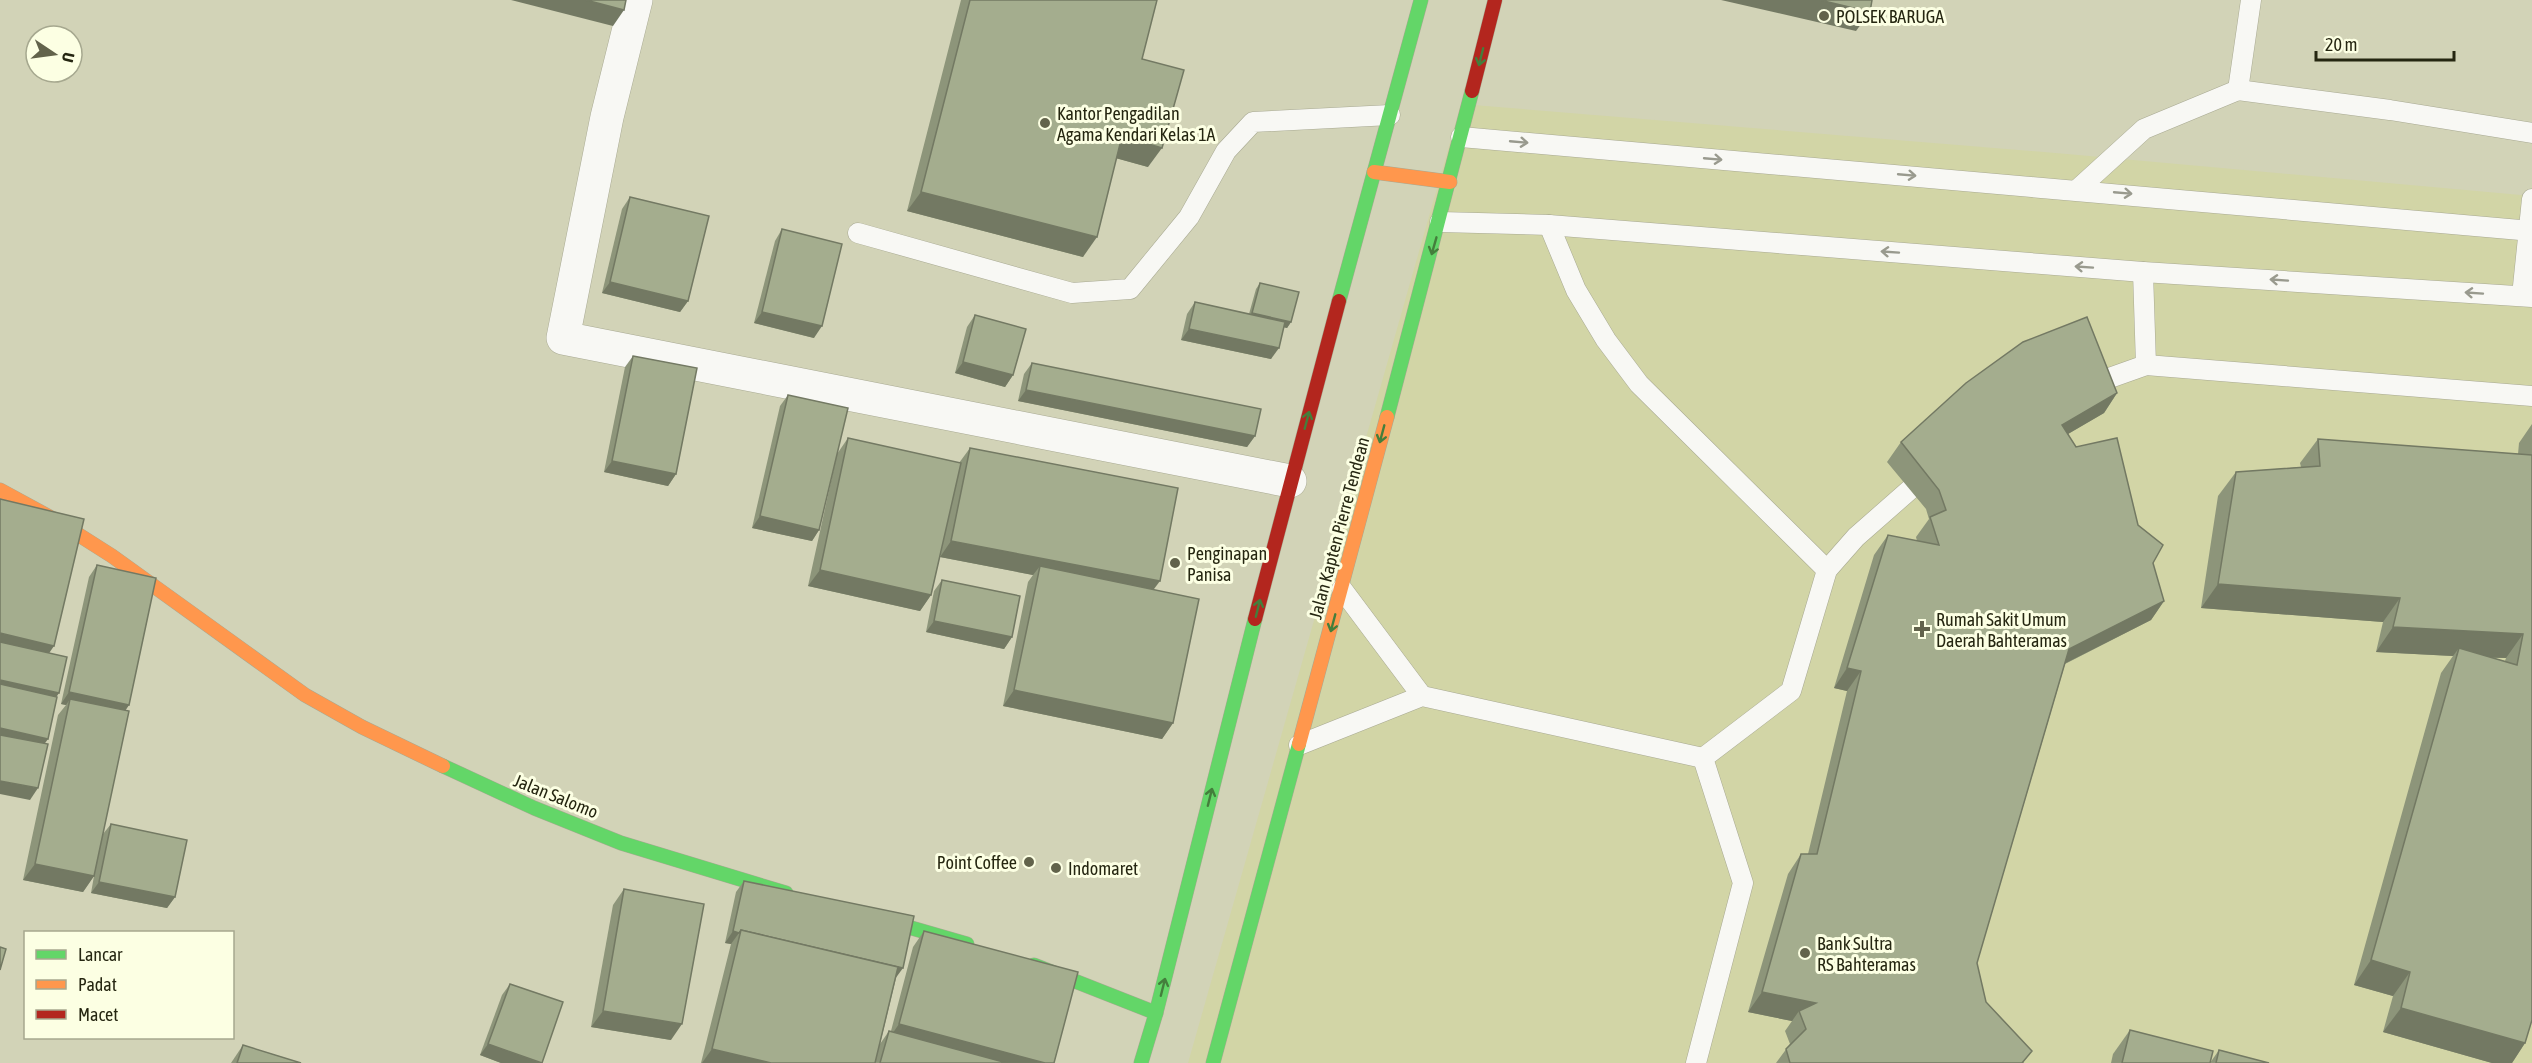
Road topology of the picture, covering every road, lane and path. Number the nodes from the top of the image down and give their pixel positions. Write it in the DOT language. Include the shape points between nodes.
graph roads {
  1 [pos="636,0"];
  2 [pos="1421,0"];
  3 [pos="1495,0"];
  4 [pos="2252,0"];
  5 [pos="2238,90"];
  6 [pos="1390,115"];
  7 [pos="2532,133"];
  8 [pos="1461,137"];
  9 [pos="1374,172"];
  10 [pos="1450,182"];
  11 [pos="2078,189"];
  12 [pos="2532,199"];
  13 [pos="1440,222"];
  14 [pos="1549,225"];
  15 [pos="2530,230"];
  16 [pos="858,233"];
  17 [pos="2143,272"];
  18 [pos="2527,296"];
  19 [pos="2146,365"];
  20 [pos="2067,393"];
  21 [pos="2532,396"];
  22 [pos="1944,459"];
  23 [pos="1290,481"];
  24 [pos="0,490"];
  25 [pos="1827,570"];
  26 [pos="1342,589"];
  27 [pos="1422,696"];
  28 [pos="1299,745"];
  29 [pos="1703,758"];
  30 [pos="798,896"];
  31 [pos="860,914"];
  32 [pos="978,947"];
  33 [pos="1017,959"];
  34 [pos="1156,1013"];
  35 [pos="1141,1063"];
  36 [pos="1213,1063"];
  37 [pos="1696,1063"];
  1 -- 23 [label="street" via="607,117 563,338"];
  2 -- 6 [label="main road"];
  3 -- 8 [label="main road, Jalan Kapten Pierre Tendean, one-way"];
  4 -- 5 [label="lane"];
  5 -- 7 [label="lane"];
  5 -- 11 [label="lane" via="2144,129"];
  6 -- 9 [label="main road"];
  6 -- 16 [label="lane" via="1253,122 1226,151 1189,217 1130,289 1071,293"];
  8 -- 10 [label="main road, Jalan Kapten Pierre Tendean"];
  8 -- 11 [label="lane, one-way"];
  9 -- 10 [label="main road"];
  23 -- 9 [label="main road, one-way"];
  10 -- 13 [label="main road, Jalan Kapten Pierre Tendean"];
  11 -- 15 [label="lane, one-way"];
  12 -- 15 [label="lane"];
  13 -- 14 [label="lane"];
  13 -- 26 [label="main road, Jalan Kapten Pierre Tendean, one-way"];
  17 -- 14 [label="lane, one-way"];
  14 -- 25 [label="lane" via="1576,290 1639,384"];
  15 -- 18 [label="lane"];
  18 -- 17 [label="lane, one-way"];
  17 -- 19 [label="lane"];
  19 -- 20 [label="lane"];
  19 -- 21 [label="lane"];
  22 -- 25 [label="lane" via="1856,537"];
  34 -- 23 [label="main road, one-way"];
  24 -- 30 [label="main road, Jalan Salomo" via="94,545 265,668 364,728 525,804 614,839 719,875"];
  25 -- 29 [label="lane" via="1791,691"];
  26 -- 27 [label="lane"];
  26 -- 28 [label="main road, Jalan Kapten Pierre Tendean, one-way"];
  27 -- 28 [label="lane"];
  27 -- 29 [label="lane"];
  28 -- 36 [label="main road, Jalan Kapten Pierre Tendean"];
  29 -- 37 [label="lane" via="1743,883"];
  31 -- 32 [label="main road"];
  33 -- 34 [label="main road"];
  34 -- 35 [label="main road"];
}
